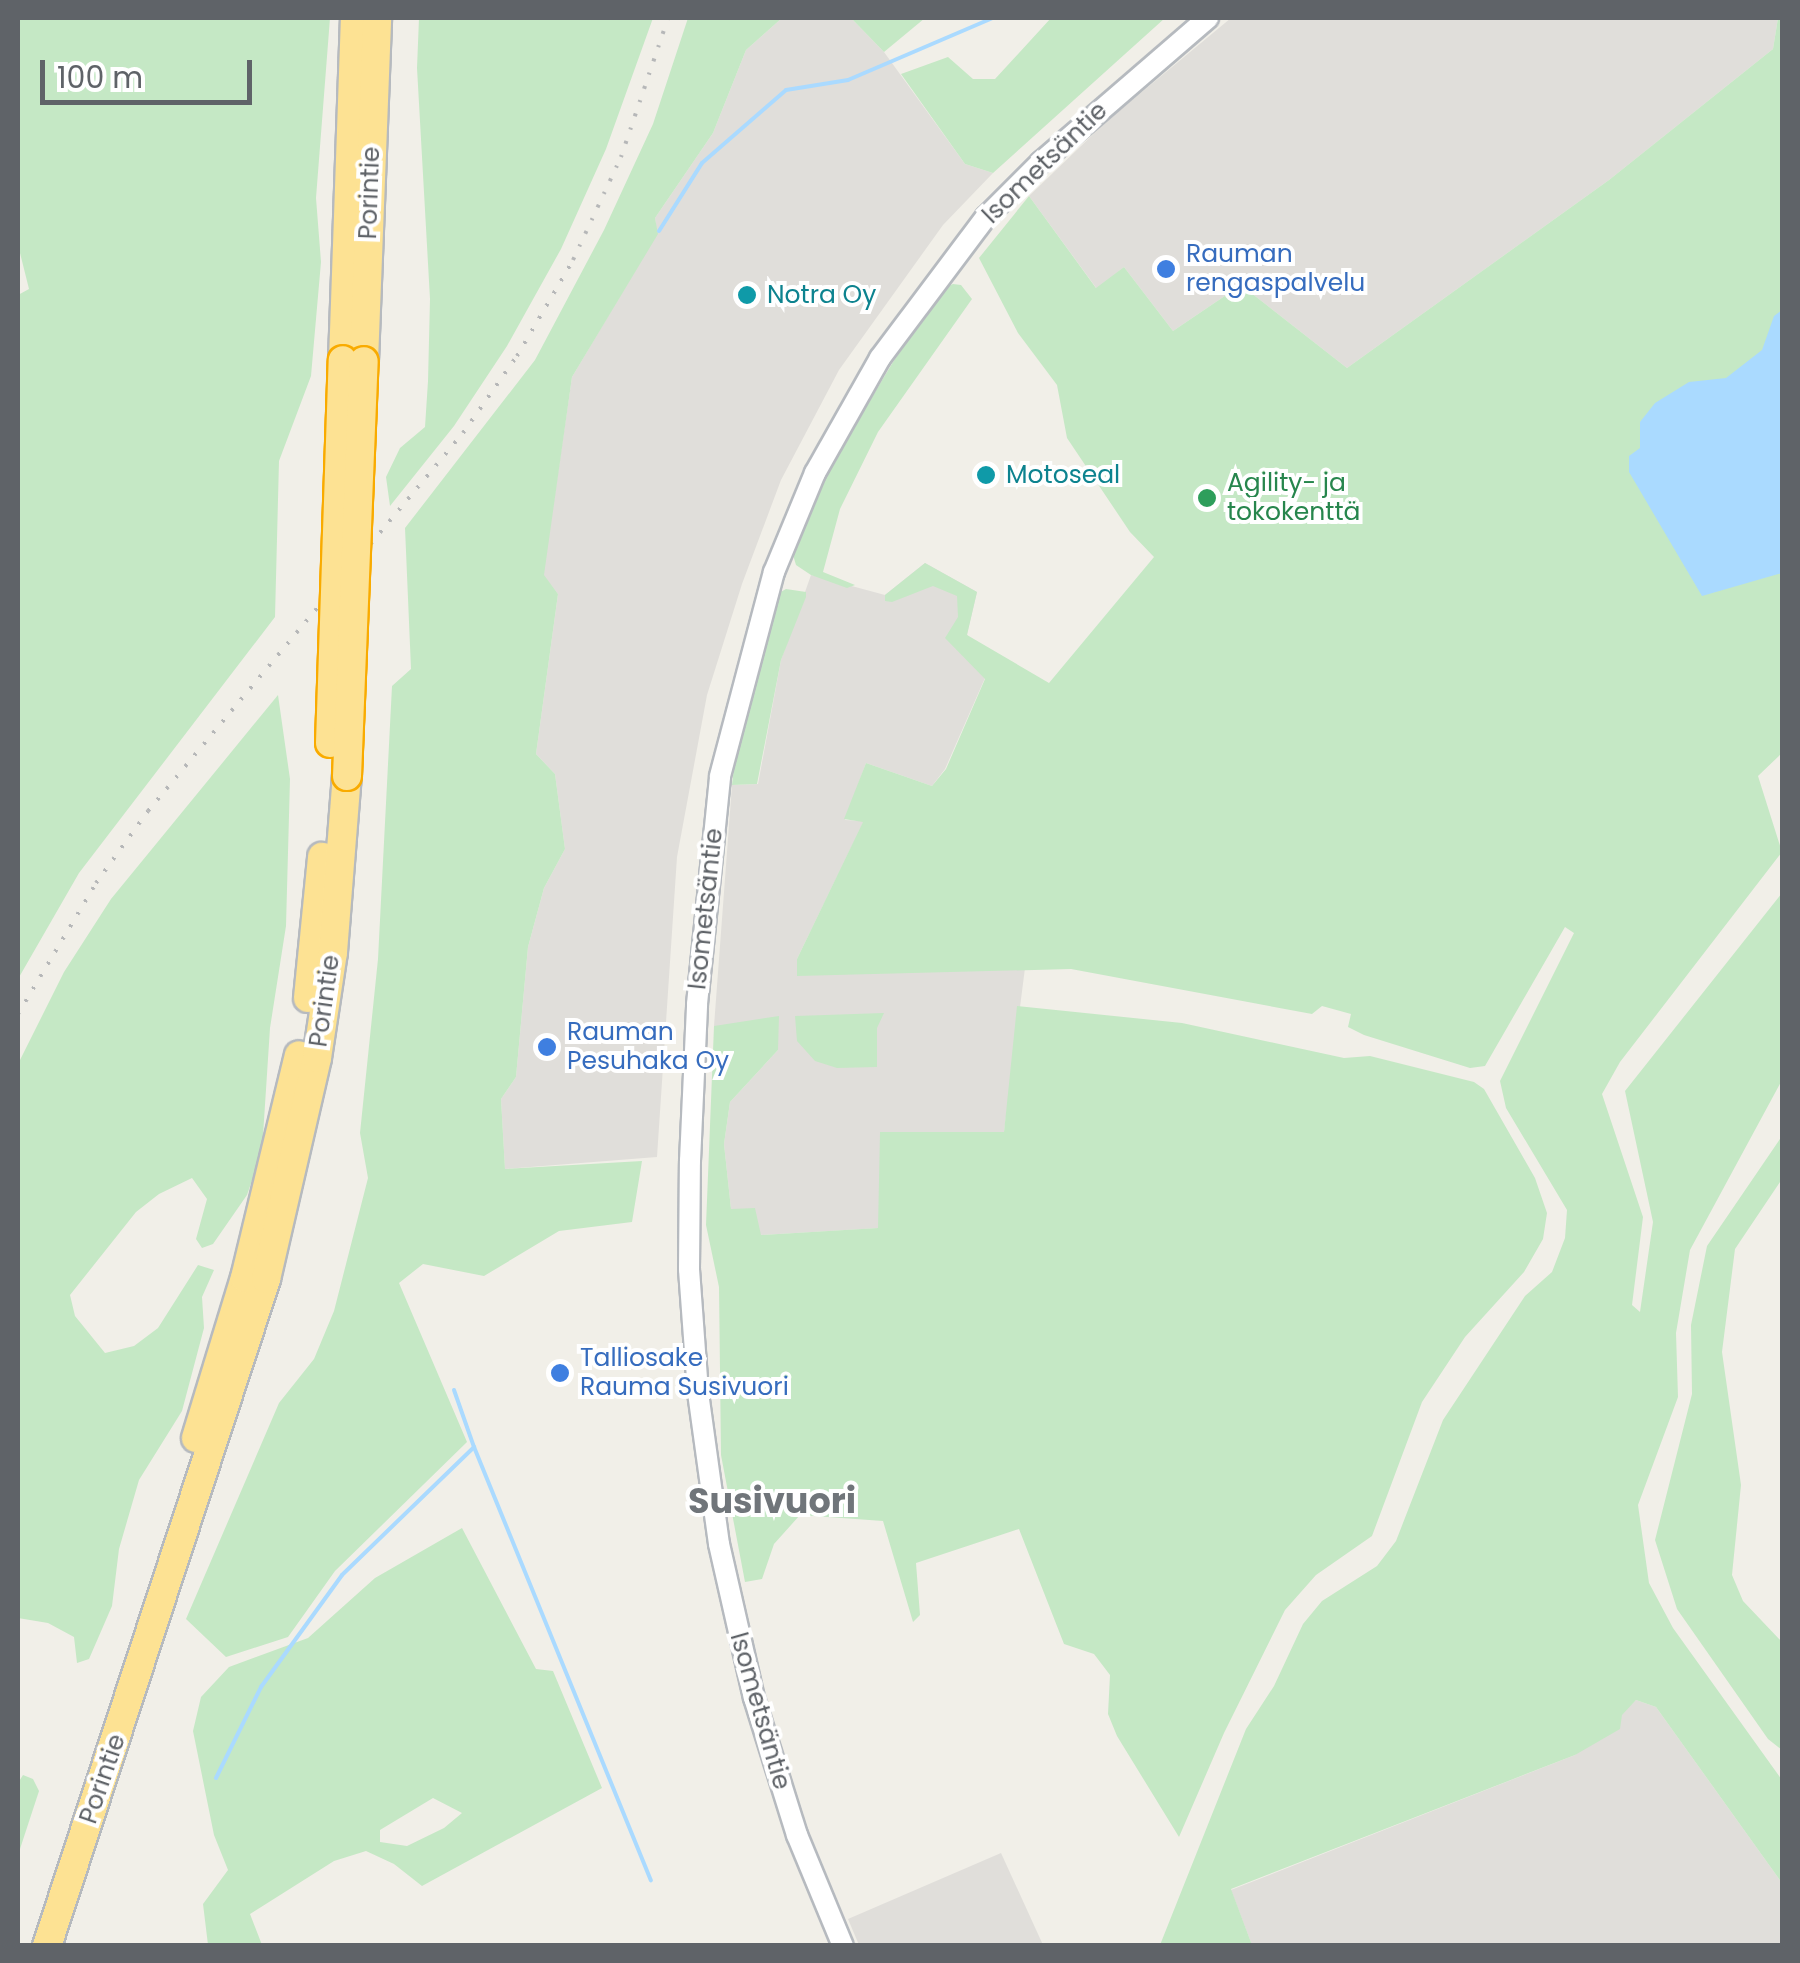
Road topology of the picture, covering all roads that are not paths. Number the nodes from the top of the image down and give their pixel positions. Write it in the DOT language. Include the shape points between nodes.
graph roads {
  1 [pos="355,18"];
  2 [pos="377,18"];
  3 [pos="1208,18"];
  4 [pos="353,360"];
  5 [pos="338,776"];
  6 [pos="32,1946"];
  7 [pos="47,1946"];
  8 [pos="843,1946"];
  1 -- 4 [label="highway, Porintie"];
  2 -- 4 [label="highway, Porintie"];
  3 -- 8 [label="main road, Isometsäntie" via="986,218 880,358 814,474 774,572 720,776 697,1004 690,1162 698,1392 735,1625 776,1773"];
  4 -- 5 [label="highway, Porintie, bridge"];
  5 -- 6 [label="highway, Porintie" via="306,1008 272,1178 205,1410"];
  5 -- 7 [label="highway, Porintie" via="333,952 318,1058 266,1278"];
}
